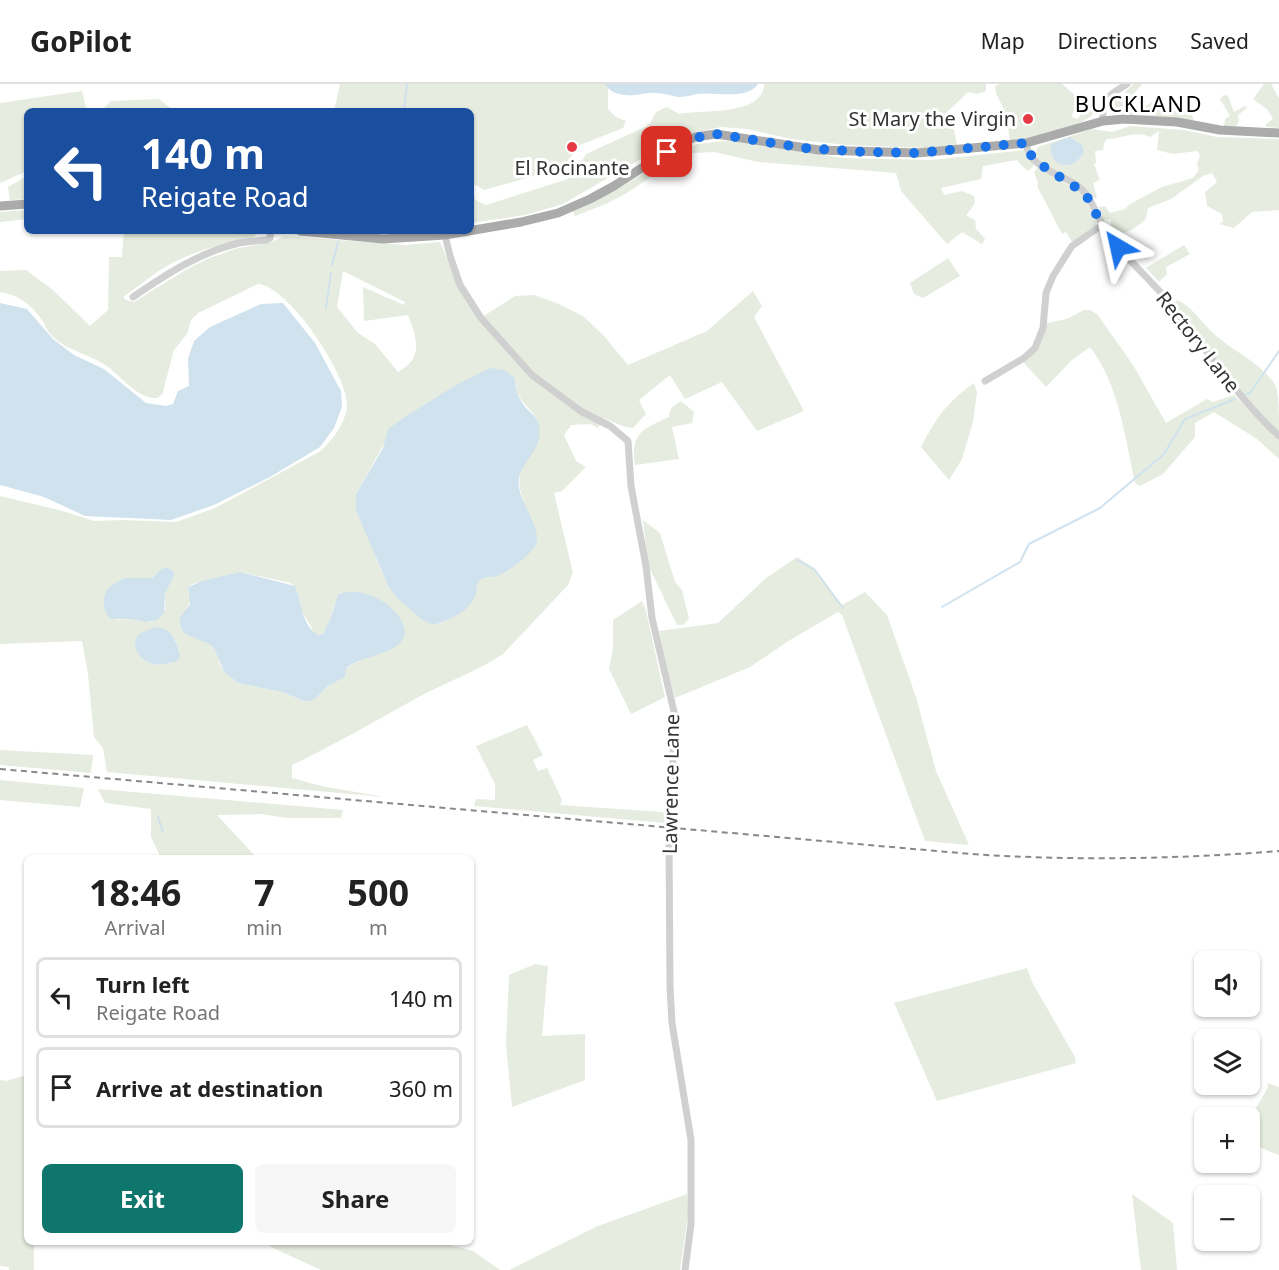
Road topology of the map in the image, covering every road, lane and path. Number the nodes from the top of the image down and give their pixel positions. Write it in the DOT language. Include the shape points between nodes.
graph roads {
  1 [pos="1127,84"];
  2 [pos="1118,87"];
  3 [pos="1103,122"];
  4 [pos="1279,133"];
  5 [pos="1026,143"];
  6 [pos="24,204"];
  7 [pos="0,207"];
  8 [pos="1102,225"];
  9 [pos="474,231"];
  10 [pos="271,234"];
  11 [pos="331,234"];
  12 [pos="453,234"];
  13 [pos="445,235"];
  14 [pos="133,297"];
  15 [pos="985,381"];
  16 [pos="1279,436"];
  17 [pos="685,1270"];
  1 -- 2 [label="street"];
  2 -- 3 [label="street" via="1103,104"];
  3 -- 4 [label="main road" via="1137,119"];
  3 -- 5 [label="main road"];
  5 -- 8 [label="street, Rectory Lane" via="1035,161 1085,193"];
  5 -- 9 [label="main road" via="917,153 863,152 804,148 716,134 674,147 614,186 558,213"];
  6 -- 7 [label="main road"];
  8 -- 15 [label="street" via="1072,246 1049,283 1043,328 1035,348"];
  8 -- 16 [label="street, Rectory Lane" via="1167,301 1239,396"];
  10 -- 14 [label="street" via="267,240 239,243 211,253"];
  11 -- 13 [label="main road" via="383,239"];
  12 -- 13 [label="main road"];
  13 -- 17 [label="street, Lawrence Lane, bridge" via="460,285 481,318 532,375 628,441 631,486 652,618 675,716 669,838 670,987 691,1140 691,1224"];
}
